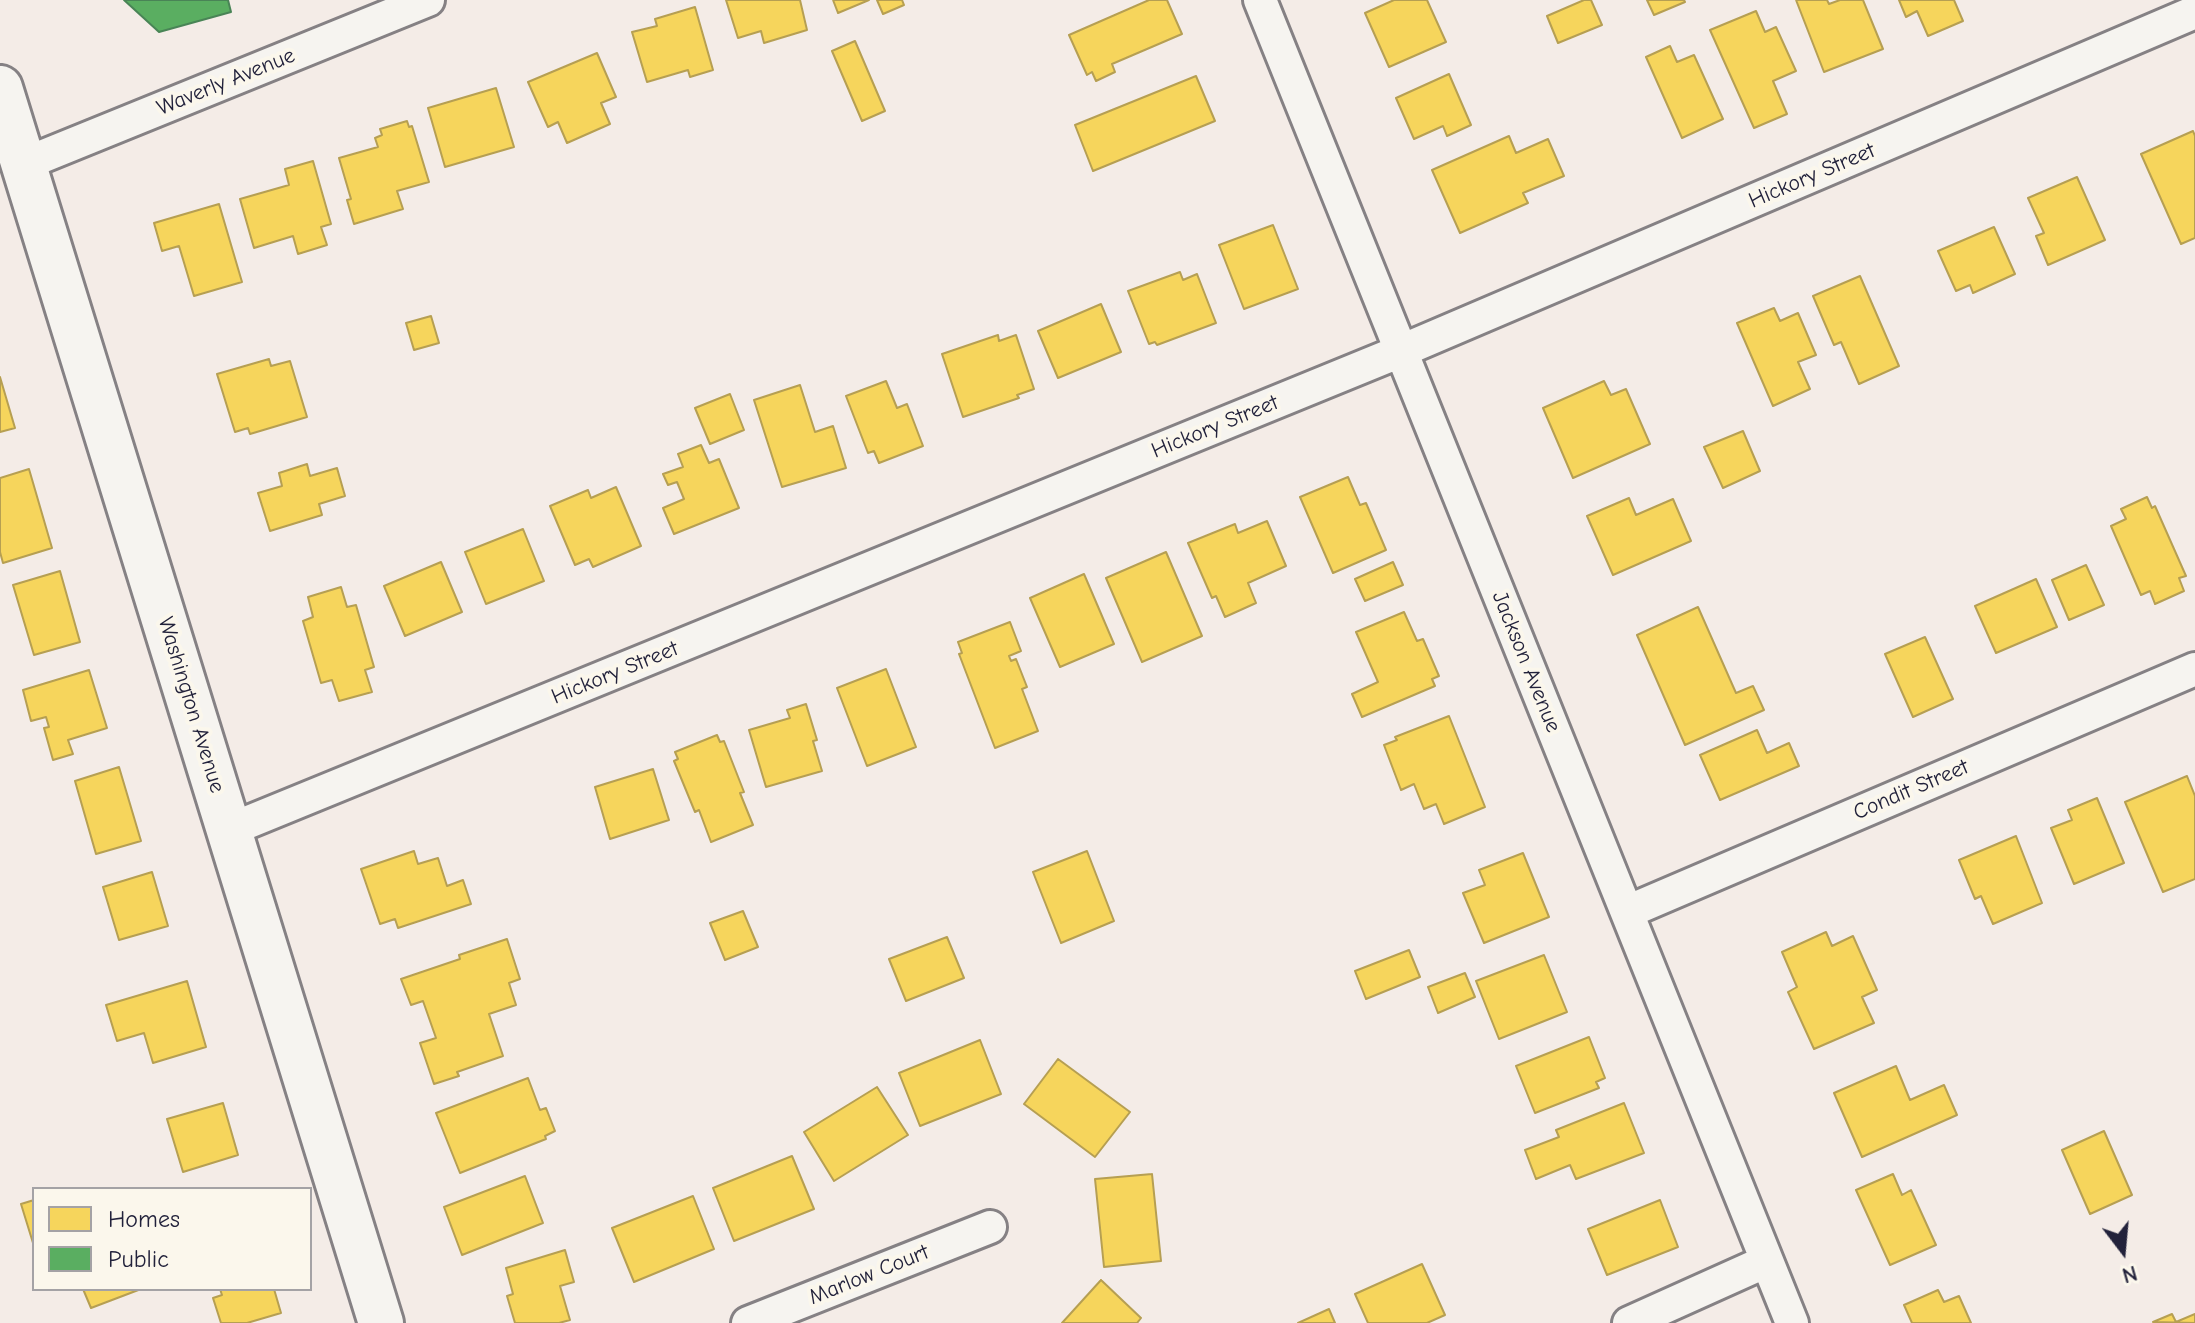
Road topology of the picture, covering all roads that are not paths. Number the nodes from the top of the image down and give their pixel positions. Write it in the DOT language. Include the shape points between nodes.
graph roads {
  1 [pos="428,0"];
  2 [pos="1260,0"];
  3 [pos="2195,12"];
  4 [pos="0,88"];
  5 [pos="24,164"];
  6 [pos="1401,351"];
  7 [pos="2195,669"];
  8 [pos="229,830"];
  9 [pos="1627,912"];
  10 [pos="990,1227"];
  11 [pos="1767,1261"];
  12 [pos="381,1323"];
  13 [pos="748,1323"];
  14 [pos="1629,1323"];
  15 [pos="1792,1323"];
  1 -- 5 [label="street, Waverly Avenue"];
  2 -- 6 [label="street, Jackson Avenue"];
  3 -- 6 [label="street, Hickory Street"];
  4 -- 5 [label="street, Washington Avenue"];
  5 -- 8 [label="street, Washington Avenue"];
  6 -- 8 [label="street, Hickory Street"];
  6 -- 9 [label="street, Jackson Avenue"];
  7 -- 9 [label="street, Condit Street"];
  8 -- 12 [label="street, Washington Avenue"];
  9 -- 11 [label="street, Jackson Avenue"];
  10 -- 13 [label="street, Marlow Court"];
  11 -- 14 [label="street"];
  11 -- 15 [label="street, Jackson Avenue"];
}
